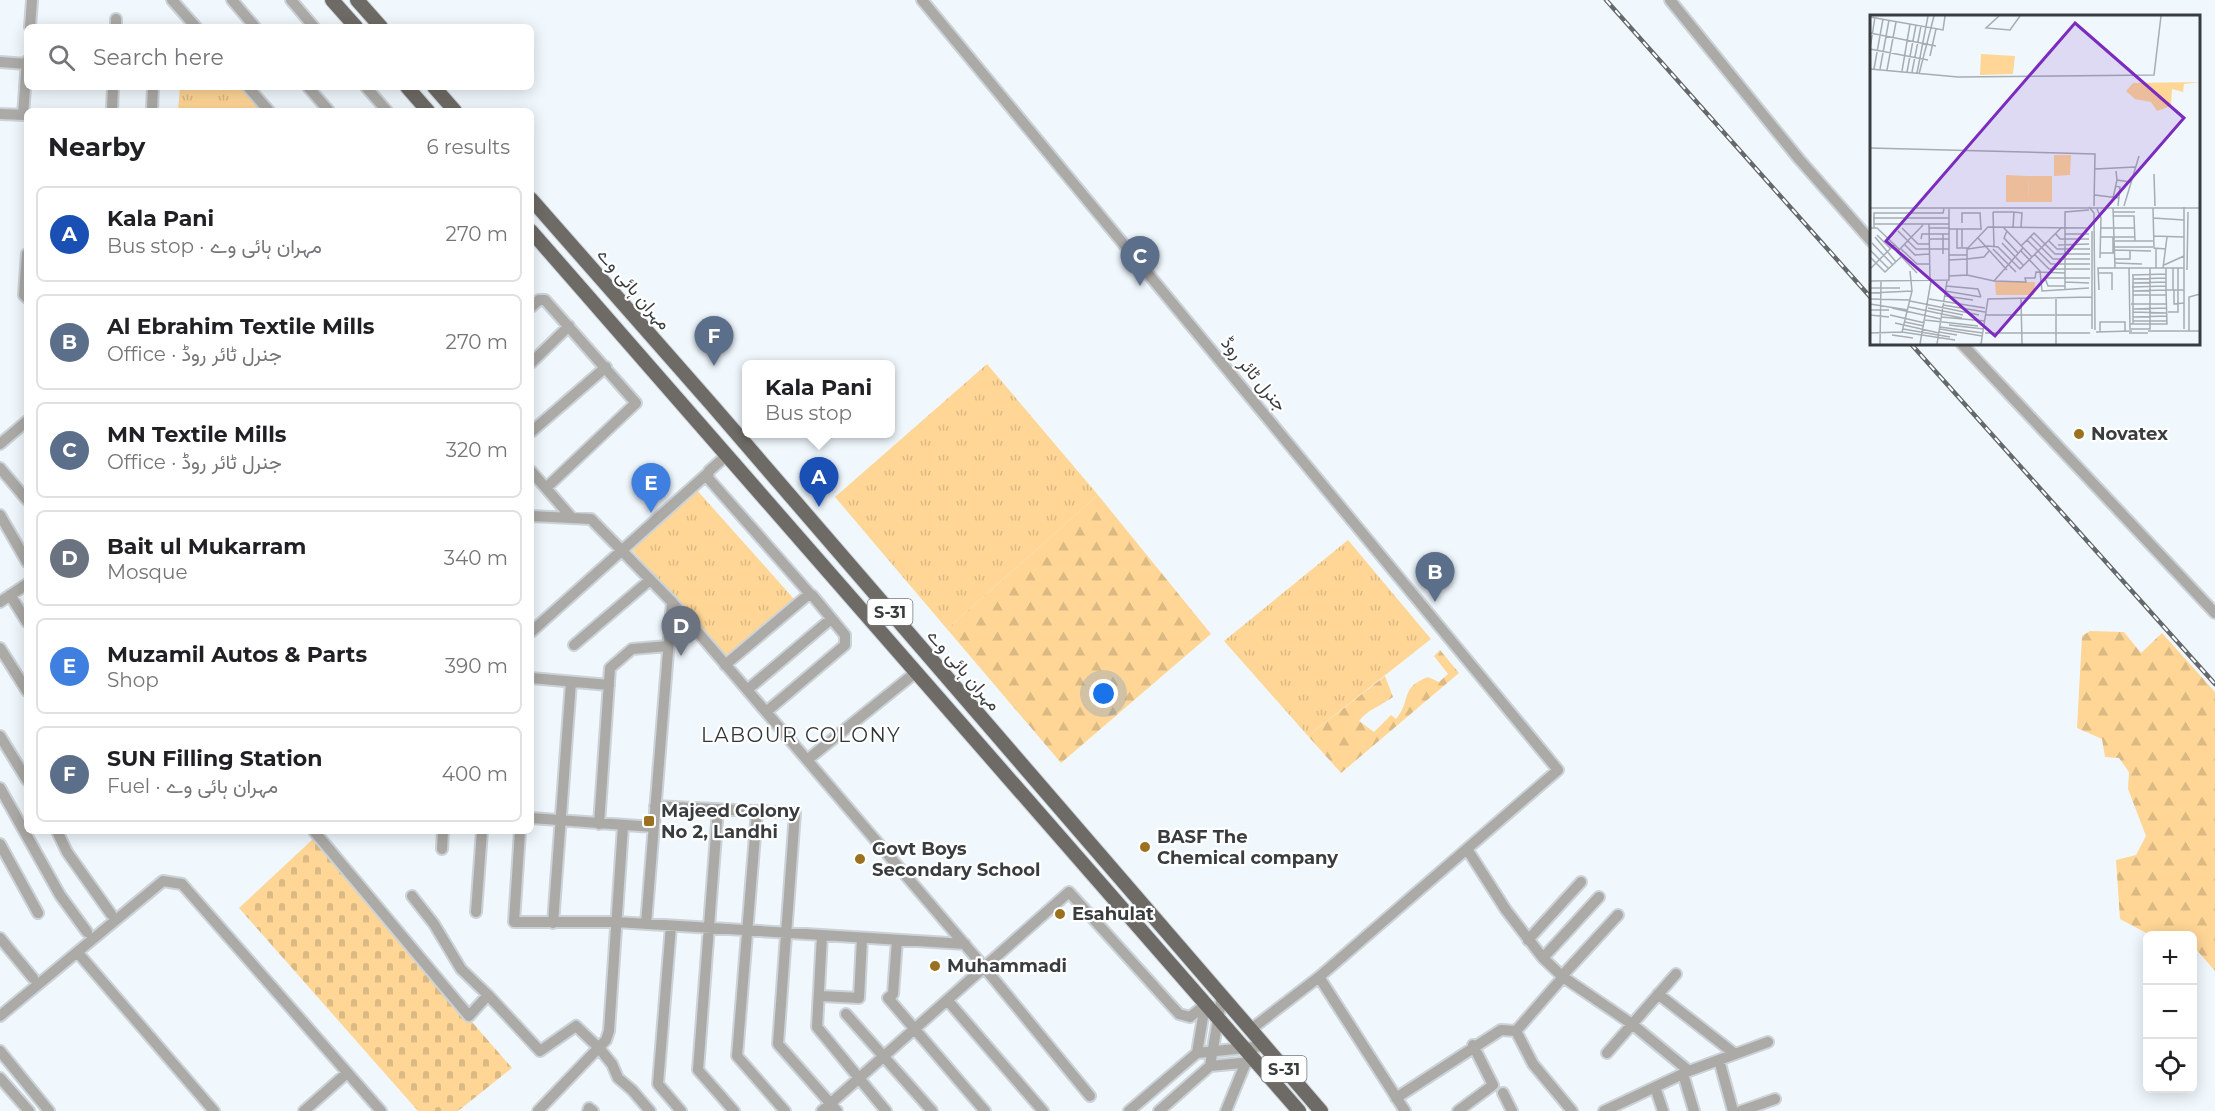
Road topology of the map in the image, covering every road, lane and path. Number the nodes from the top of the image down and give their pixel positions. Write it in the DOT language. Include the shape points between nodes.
graph roads {
  1 [pos="32,0"];
  2 [pos="172,0"];
  3 [pos="232,0"];
  4 [pos="291,0"];
  5 [pos="332,0"];
  6 [pos="357,0"];
  7 [pos="922,0"];
  8 [pos="1670,0"];
  9 [pos="30,24"];
  10 [pos="193,24"];
  11 [pos="252,24"];
  12 [pos="311,24"];
  13 [pos="353,24"];
  14 [pos="378,24"];
  15 [pos="0,62"];
  16 [pos="24,63"];
  17 [pos="26,90"];
  18 [pos="113,90"];
  19 [pos="153,90"];
  20 [pos="251,90"];
  21 [pos="310,90"];
  22 [pos="369,90"];
  23 [pos="410,90"];
  24 [pos="437,90"];
  25 [pos="25,108"];
  26 [pos="112,108"];
  27 [pos="152,108"];
  28 [pos="266,108"];
  29 [pos="326,108"];
  30 [pos="384,108"];
  31 [pos="425,108"];
  32 [pos="452,108"];
  33 [pos="0,114"];
  34 [pos="24,115"];
  35 [pos="534,202"];
  36 [pos="534,234"];
  37 [pos="1870,240"];
  38 [pos="534,304"];
  39 [pos="569,326"];
  40 [pos="1963,345"];
  41 [pos="665,351"];
  42 [pos="534,360"];
  43 [pos="648,366"];
  44 [pos="606,367"];
  45 [pos="24,424"];
  46 [pos="534,429"];
  47 [pos="0,444"];
  48 [pos="726,456"];
  49 [pos="0,468"];
  50 [pos="534,474"];
  51 [pos="707,474"];
  52 [pos="546,488"];
  53 [pos="24,496"];
  54 [pos="0,515"];
  55 [pos="534,516"];
  56 [pos="572,518"];
  57 [pos="622,551"];
  58 [pos="24,557"];
  59 [pos="650,580"];
  60 [pos="24,586"];
  61 [pos="810,594"];
  62 [pos="10,595"];
  63 [pos="0,602"];
  64 [pos="672,602"];
  65 [pos="2215,613"];
  66 [pos="24,617"];
  67 [pos="831,619"];
  68 [pos="534,629"];
  69 [pos="574,645"];
  70 [pos="668,646"];
  71 [pos="0,648"];
  72 [pos="725,665"];
  73 [pos="915,673"];
  74 [pos="534,678"];
  75 [pos="571,682"];
  76 [pos="609,685"];
  77 [pos="24,687"];
  78 [pos="747,690"];
  79 [pos="766,712"];
  80 [pos="0,736"];
  81 [pos="807,760"];
  82 [pos="24,775"];
  83 [pos="0,788"];
  84 [pos="655,806"];
  85 [pos="718,809"];
  86 [pos="757,811"];
  87 [pos="534,818"];
  88 [pos="560,820"];
  89 [pos="599,824"];
  90 [pos="623,826"];
  91 [pos="653,827"];
  92 [pos="24,831"];
  93 [pos="26,834"];
  94 [pos="58,834"];
  95 [pos="317,834"];
  96 [pos="443,834"];
  97 [pos="482,834"];
  98 [pos="520,834"];
  99 [pos="0,844"];
  100 [pos="442,849"];
  101 [pos="1467,849"];
  102 [pos="1581,882"];
  103 [pos="412,896"];
  104 [pos="1599,897"];
  105 [pos="476,912"];
  106 [pos="38,913"];
  107 [pos="111,914"];
  108 [pos="1618,915"];
  109 [pos="616,922"];
  110 [pos="553,923"];
  111 [pos="646,924"];
  112 [pos="671,926"];
  113 [pos="709,928"];
  114 [pos="748,931"];
  115 [pos="87,932"];
  116 [pos="787,933"];
  117 [pos="822,935"];
  118 [pos="0,938"];
  119 [pos="862,938"];
  120 [pos="897,940"];
  121 [pos="1528,940"];
  122 [pos="965,944"];
  123 [pos="78,953"];
  124 [pos="1544,958"];
  125 [pos="984,967"];
  126 [pos="1676,974"];
  127 [pos="1563,976"];
  128 [pos="1319,977"];
  129 [pos="33,978"];
  130 [pos="1658,994"];
  131 [pos="488,995"];
  132 [pos="821,996"];
  133 [pos="1222,996"];
  134 [pos="948,1001"];
  135 [pos="1205,1005"];
  136 [pos="846,1014"];
  137 [pos="0,1016"];
  138 [pos="1218,1020"];
  139 [pos="1632,1024"];
  140 [pos="916,1029"];
  141 [pos="1250,1030"];
  142 [pos="1516,1031"];
  143 [pos="1768,1042"];
  144 [pos="1264,1046"];
  145 [pos="1473,1046"];
  146 [pos="599,1048"];
  147 [pos="1243,1048"];
  148 [pos="0,1051"];
  149 [pos="1212,1051"];
  150 [pos="1197,1053"];
  151 [pos="1607,1053"];
  152 [pos="1735,1054"];
  153 [pos="884,1056"];
  154 [pos="1719,1060"];
  155 [pos="1251,1062"];
  156 [pos="1210,1066"];
  157 [pos="1686,1072"];
  158 [pos="347,1073"];
  159 [pos="0,1078"];
  160 [pos="858,1080"];
  161 [pos="1655,1087"];
  162 [pos="1503,1093"];
  163 [pos="1090,1096"];
  164 [pos="1396,1098"];
  165 [pos="1775,1099"];
  166 [pos="1628,1100"];
  167 [pos="830,1109"];
  168 [pos="1228,1110"];
  169 [pos="29,1111"];
  170 [pos="49,1111"];
  171 [pos="214,1111"];
  172 [pos="304,1111"];
  173 [pos="381,1111"];
  174 [pos="538,1111"];
  175 [pos="588,1111"];
  176 [pos="593,1111"];
  177 [pos="650,1111"];
  178 [pos="681,1111"];
  179 [pos="734,1111"];
  180 [pos="785,1111"];
  181 [pos="886,1111"];
  182 [pos="932,1111"];
  183 [pos="985,1111"];
  184 [pos="1043,1111"];
  185 [pos="1129,1111"];
  186 [pos="1158,1111"];
  187 [pos="1299,1111"];
  188 [pos="1321,1111"];
  189 [pos="1405,1111"];
  190 [pos="1458,1111"];
  191 [pos="1512,1111"];
  192 [pos="1572,1111"];
  193 [pos="1604,1111"];
  194 [pos="1632,1111"];
  195 [pos="1663,1111"];
  196 [pos="1694,1111"];
  197 [pos="1733,1111"];
  198 [pos="1741,1111"];
  1 -- 9 [label="street"];
  2 -- 10 [label="street"];
  3 -- 11 [label="street"];
  4 -- 12 [label="street"];
  5 -- 13 [label="main road"];
  6 -- 14 [label="main road"];
  7 -- 101 [label="street, جنرل ٹائر روڈ" via="1558,770"];
  8 -- 37 [label="street"];
  15 -- 16 [label="street"];
  17 -- 25 [label="street"];
  18 -- 26 [label="street"];
  19 -- 27 [label="street"];
  20 -- 28 [label="street"];
  21 -- 29 [label="street"];
  22 -- 30 [label="street"];
  23 -- 31 [label="main road"];
  24 -- 32 [label="main road"];
  33 -- 34 [label="street"];
  35 -- 41 [label="main road, مہران ہائی وے / S-31"];
  36 -- 43 [label="main road, S-31"];
  38 -- 39 [label="street" via="544,300"];
  39 -- 42 [label="street"];
  39 -- 44 [label="street"];
  40 -- 65 [label="street"];
  41 -- 43 [label="main road"];
  41 -- 133 [label="main road, مہران ہائی وے / S-31"];
  43 -- 48 [label="main road, S-31"];
  44 -- 46 [label="street"];
  44 -- 52 [label="street" via="635,400 635,406"];
  45 -- 47 [label="street"];
  48 -- 51 [label="street"];
  48 -- 73 [label="main road, S-31"];
  49 -- 53 [label="street"];
  50 -- 52 [label="street"];
  51 -- 57 [label="street"];
  51 -- 61 [label="street"];
  52 -- 56 [label="street"];
  54 -- 58 [label="street"];
  55 -- 56 [label="street"];
  56 -- 57 [label="street" via="591,519"];
  57 -- 59 [label="street"];
  57 -- 68 [label="street"];
  59 -- 64 [label="street"];
  59 -- 69 [label="street"];
  60 -- 62 [label="street"];
  61 -- 67 [label="street"];
  61 -- 72 [label="street"];
  62 -- 63 [label="street"];
  62 -- 66 [label="street"];
  64 -- 70 [label="street"];
  64 -- 72 [label="street"];
  67 -- 78 [label="street"];
  67 -- 79 [label="street" via="845,635 845,645"];
  70 -- 76 [label="street" via="632,649 610,668"];
  70 -- 84 [label="street"];
  71 -- 77 [label="street"];
  72 -- 78 [label="street"];
  73 -- 81 [label="street"];
  73 -- 135 [label="main road, S-31"];
  74 -- 75 [label="street"];
  75 -- 76 [label="street"];
  75 -- 88 [label="street"];
  76 -- 89 [label="street"];
  78 -- 79 [label="street"];
  79 -- 81 [label="street"];
  80 -- 82 [label="street"];
  81 -- 122 [label="street"];
  83 -- 92 [label="street"];
  84 -- 85 [label="street"];
  84 -- 91 [label="street"];
  85 -- 86 [label="street"];
  85 -- 113 [label="street"];
  86 -- 114 [label="street"];
  86 -- 116 [label="street" via="795,813"];
  87 -- 88 [label="street"];
  88 -- 89 [label="street"];
  88 -- 110 [label="street"];
  89 -- 90 [label="street"];
  90 -- 91 [label="street"];
  90 -- 109 [label="street"];
  91 -- 111 [label="street"];
  93 -- 115 [label="street" via="60,895"];
  94 -- 107 [label="street"];
  95 -- 131 [label="street" via="469,1016"];
  96 -- 100 [label="street"];
  97 -- 105 [label="street"];
  98 -- 110 [label="street" via="514,922"];
  99 -- 106 [label="street"];
  101 -- 121 [label="street"];
  101 -- 128 [label="street"];
  102 -- 121 [label="street"];
  103 -- 131 [label="street" via="461,969"];
  104 -- 124 [label="street"];
  108 -- 127 [label="street"];
  109 -- 110 [label="street"];
  109 -- 111 [label="street"];
  109 -- 146 [label="street" via="609,1031"];
  111 -- 112 [label="street"];
  112 -- 113 [label="street"];
  112 -- 178 [label="street" via="658,1084"];
  113 -- 114 [label="street"];
  113 -- 179 [label="street" via="698,1070"];
  114 -- 116 [label="street"];
  114 -- 180 [label="street" via="737,1056"];
  116 -- 117 [label="street"];
  116 -- 167 [label="street" via="778,1044"];
  117 -- 119 [label="street"];
  117 -- 132 [label="street"];
  118 -- 129 [label="street"];
  119 -- 120 [label="street"];
  119 -- 132 [label="street" via="859,998"];
  120 -- 122 [label="street"];
  120 -- 140 [label="street" via="893,994 888,998"];
  121 -- 124 [label="street"];
  122 -- 125 [label="street"];
  123 -- 137 [label="street"];
  123 -- 158 [label="street" via="163,881 182,884"];
  123 -- 171 [label="street"];
  124 -- 127 [label="street"];
  125 -- 134 [label="street"];
  125 -- 135 [label="street" via="1069,892 1179,1014 1190,1017"];
  125 -- 163 [label="street"];
  126 -- 130 [label="street"];
  127 -- 139 [label="street"];
  127 -- 142 [label="street"];
  128 -- 141 [label="street"];
  128 -- 164 [label="street"];
  130 -- 139 [label="street"];
  130 -- 152 [label="street"];
  131 -- 146 [label="street" via="540,1051 576,1026"];
  132 -- 160 [label="street" via="817,1027"];
  133 -- 138 [label="street"];
  133 -- 141 [label="main road, مہران ہائی وے / S-31"];
  134 -- 140 [label="street"];
  134 -- 184 [label="street"];
  135 -- 138 [label="main road, S-31"];
  135 -- 150 [label="street"];
  136 -- 153 [label="street"];
  138 -- 147 [label="main road, S-31"];
  138 -- 149 [label="street"];
  139 -- 151 [label="street"];
  139 -- 157 [label="street"];
  140 -- 153 [label="street"];
  140 -- 183 [label="street"];
  141 -- 144 [label="main road, مہران ہائی وے / S-31"];
  142 -- 145 [label="street" via="1501,1030"];
  142 -- 192 [label="street" via="1533,1064"];
  143 -- 152 [label="street"];
  144 -- 147 [label="street"];
  144 -- 188 [label="main road, مہران ہائی وے / S-31"];
  145 -- 164 [label="street"];
  145 -- 190 [label="street" via="1493,1085"];
  146 -- 174 [label="street"];
  146 -- 177 [label="street" via="618,1078"];
  147 -- 149 [label="street"];
  147 -- 155 [label="main road, S-31"];
  148 -- 170 [label="street"];
  149 -- 150 [label="street"];
  149 -- 156 [label="street"];
  150 -- 185 [label="street"];
  152 -- 154 [label="street"];
  153 -- 160 [label="street"];
  153 -- 182 [label="street"];
  154 -- 157 [label="street"];
  154 -- 197 [label="street"];
  155 -- 156 [label="street"];
  155 -- 168 [label="street"];
  155 -- 187 [label="main road, S-31"];
  156 -- 186 [label="street"];
  157 -- 161 [label="street"];
  157 -- 196 [label="street"];
  158 -- 172 [label="street"];
  158 -- 173 [label="street"];
  159 -- 169 [label="street"];
  160 -- 167 [label="street"];
  160 -- 181 [label="street"];
  161 -- 166 [label="street"];
  161 -- 195 [label="street"];
  162 -- 191 [label="street"];
  164 -- 189 [label="street"];
  165 -- 198 [label="street"];
  166 -- 193 [label="street"];
  166 -- 194 [label="street"];
  175 -- 176 [label="street"];
}
